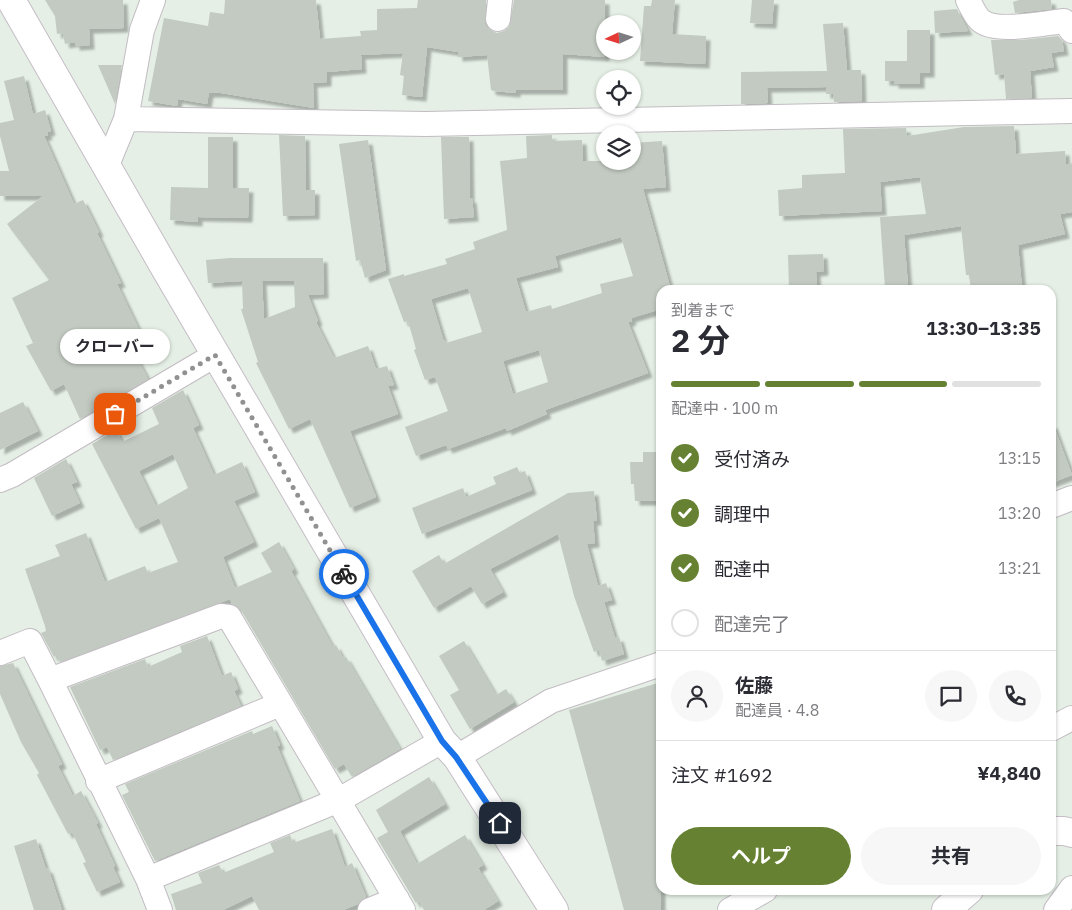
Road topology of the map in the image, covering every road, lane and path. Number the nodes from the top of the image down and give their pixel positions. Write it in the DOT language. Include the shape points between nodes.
graph roads {
  1 [pos="11,0"];
  2 [pos="153,0"];
  3 [pos="968,0"];
  4 [pos="1072,31"];
  5 [pos="1072,111"];
  6 [pos="126,119"];
  7 [pos="107,165"];
  8 [pos="215,355"];
  9 [pos="0,480"];
  10 [pos="1072,498"];
  11 [pos="1056,504"];
  12 [pos="0,653"];
  13 [pos="656,666"];
  14 [pos="50,680"];
  15 [pos="280,704"];
  16 [pos="1072,718"];
  17 [pos="1056,726"];
  18 [pos="449,749"];
  19 [pos="98,781"];
  20 [pos="339,800"];
  21 [pos="1056,831"];
  22 [pos="1072,833"];
  23 [pos="148,879"];
  24 [pos="1072,888"];
  25 [pos="756,895"];
  26 [pos="963,895"];
  27 [pos="400,905"];
  28 [pos="160,910"];
  29 [pos="370,910"];
  30 [pos="554,910"];
  31 [pos="730,910"];
  32 [pos="946,910"];
  33 [pos="1056,910"];
  1 -- 7 [label="street"];
  2 -- 6 [label="street" via="142,30"];
  3 -- 4 [label="street" via="980,20 990,26 1064,21"];
  5 -- 6 [label="street" via="426,124"];
  6 -- 7 [label="street"];
  7 -- 8 [label="street"];
  8 -- 9 [label="street"];
  8 -- 18 [label="street"];
  10 -- 11 [label="street"];
  12 -- 14 [label="street" via="30,641"];
  13 -- 18 [label="street" via="551,701"];
  14 -- 15 [label="street" via="221,616 229,617"];
  14 -- 19 [label="street"];
  15 -- 19 [label="street"];
  15 -- 20 [label="street"];
  16 -- 17 [label="street"];
  18 -- 20 [label="street"];
  18 -- 30 [label="street"];
  19 -- 23 [label="street"];
  20 -- 23 [label="street"];
  20 -- 27 [label="street"];
  21 -- 22 [label="street"];
  23 -- 28 [label="street"];
  24 -- 33 [label="street"];
  25 -- 31 [label="street"];
  26 -- 32 [label="street"];
  27 -- 29 [label="street"];
}
